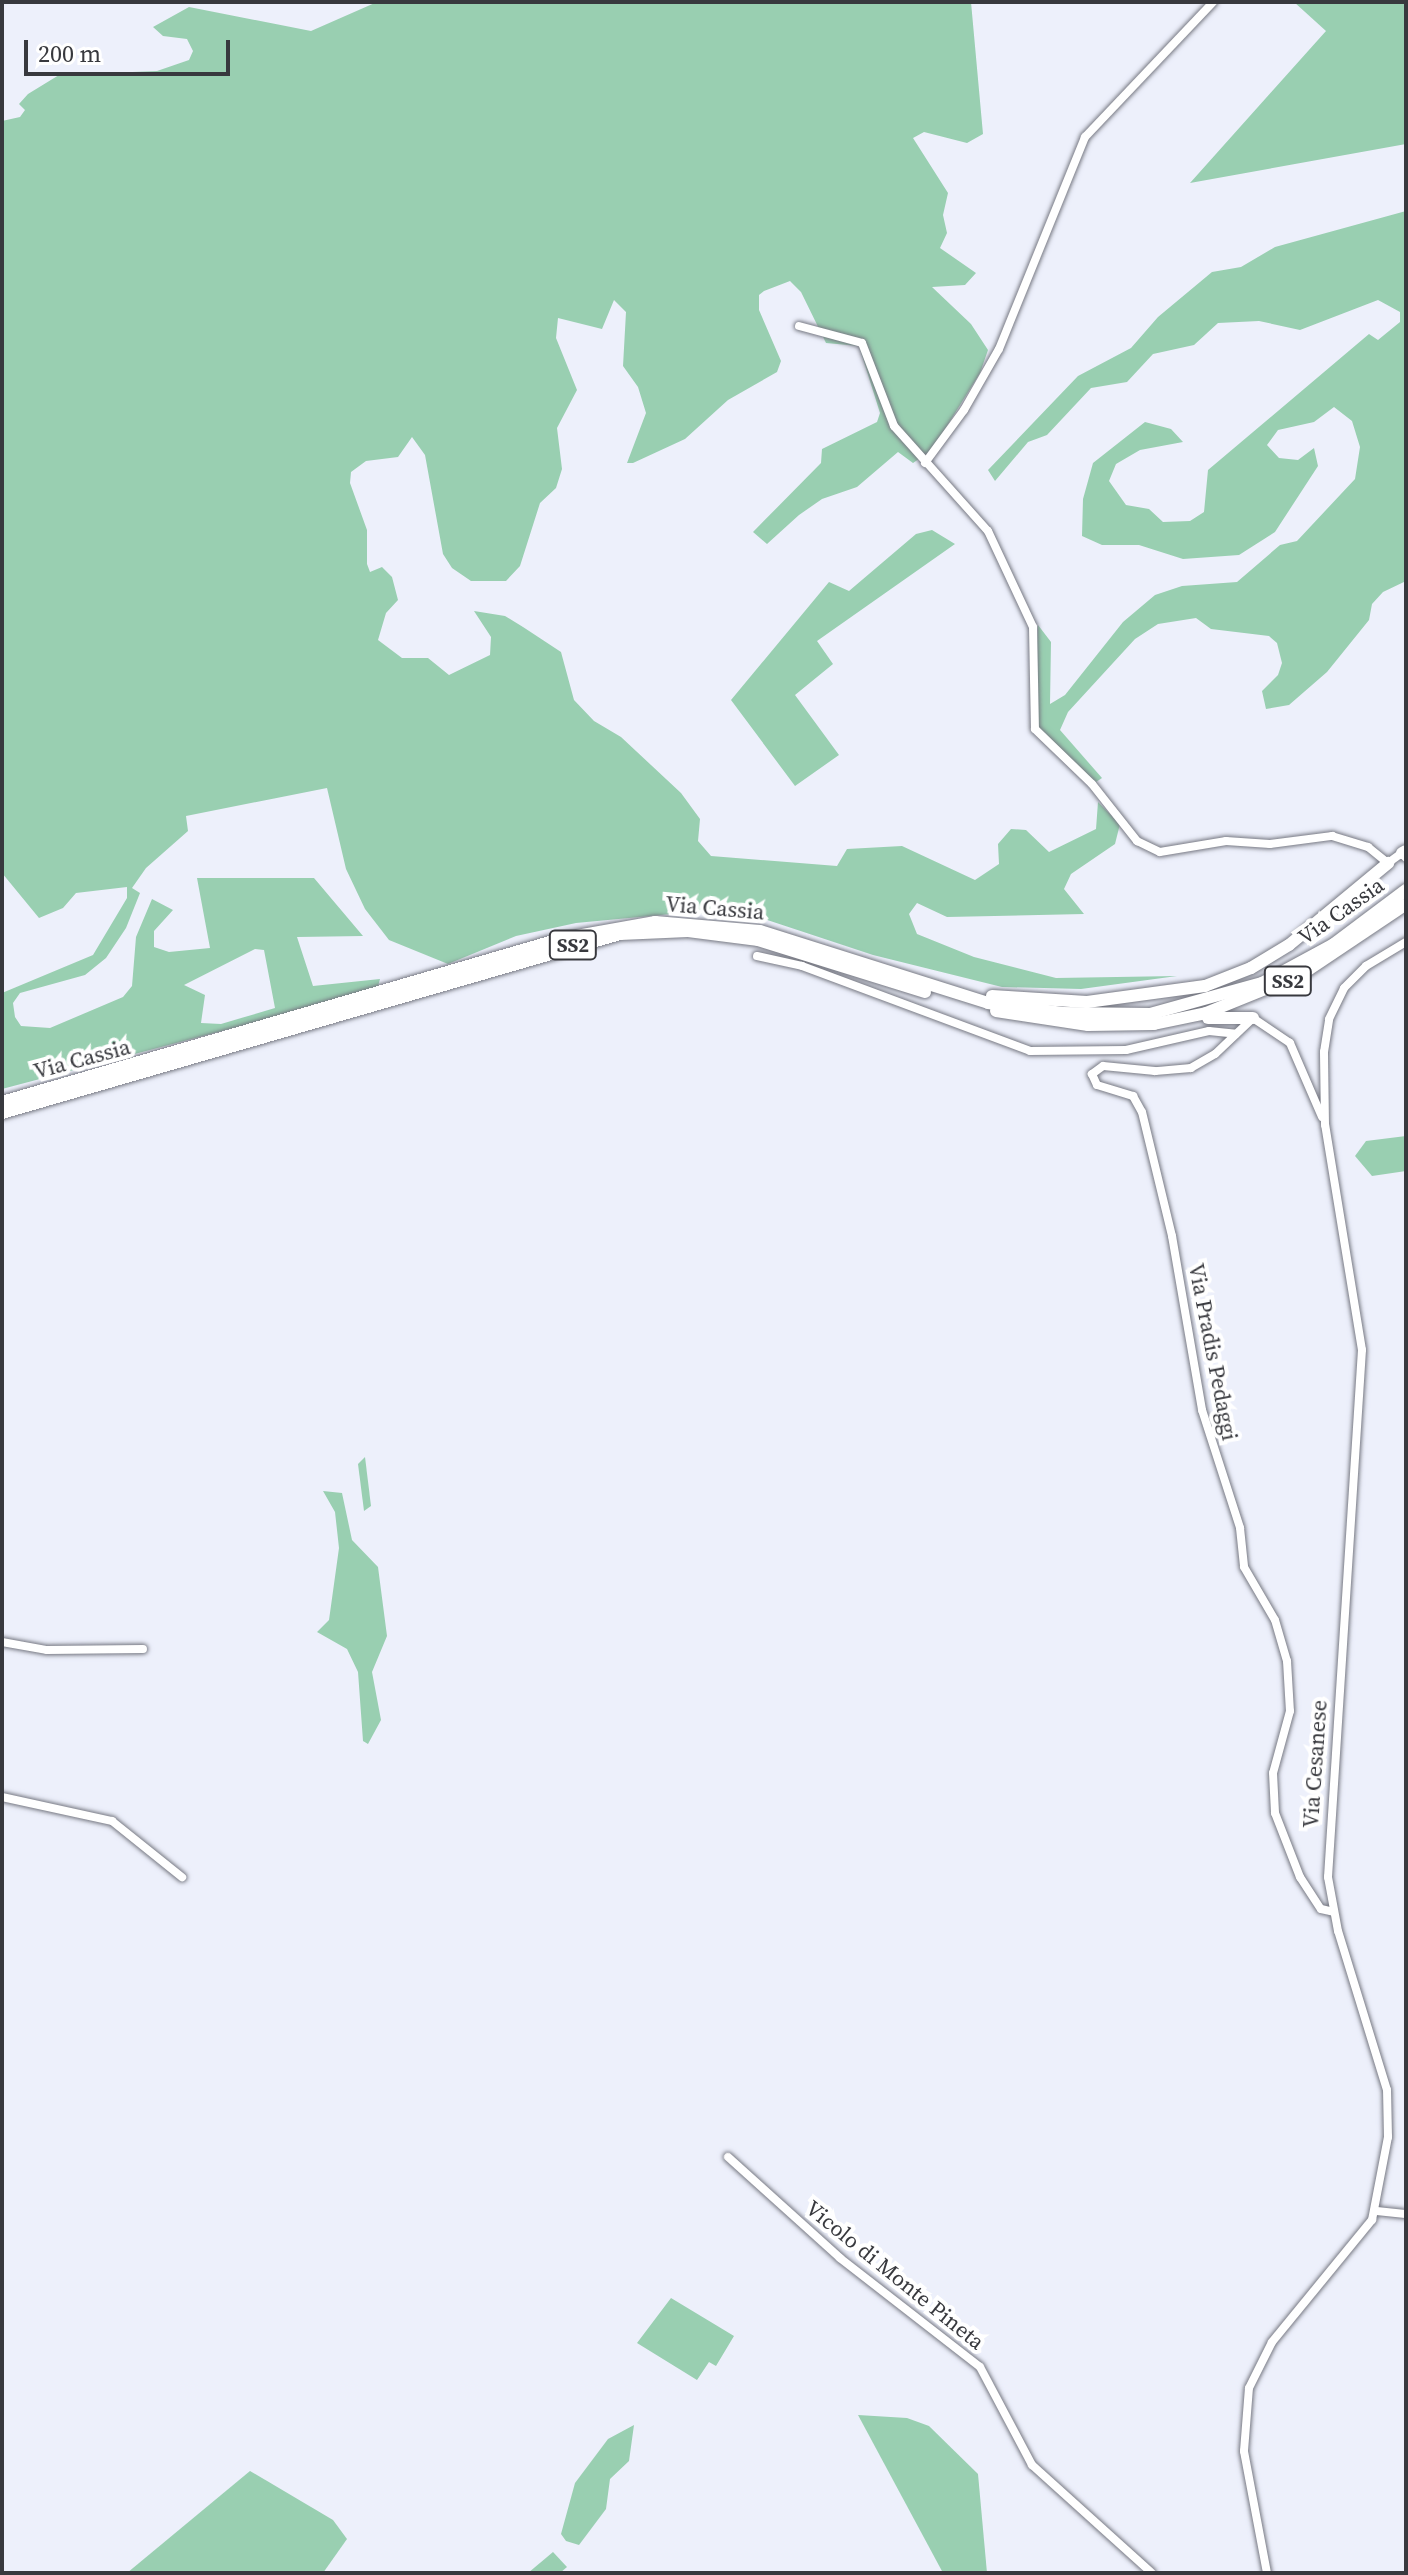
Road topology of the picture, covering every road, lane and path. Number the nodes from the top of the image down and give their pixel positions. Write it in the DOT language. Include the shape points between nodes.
graph roads {
  1 [pos="1213,2"];
  2 [pos="799,326"];
  3 [pos="925,463"];
  4 [pos="1405,854"];
  5 [pos="1388,863"];
  6 [pos="1406,890"];
  7 [pos="1406,904"];
  8 [pos="1406,942"];
  9 [pos="757,956"];
  10 [pos="955,993"];
  11 [pos="1253,1018"];
  12 [pos="1154,1024"];
  13 [pos="1236,1034"];
  14 [pos="2,1102"];
  15 [pos="2,1115"];
  16 [pos="1325,1125"];
  17 [pos="2,1642"];
  18 [pos="143,1649"];
  19 [pos="2,1797"];
  20 [pos="182,1877"];
  21 [pos="1334,1912"];
  22 [pos="728,2157"];
  23 [pos="1376,2211"];
  24 [pos="1406,2214"];
  25 [pos="1152,2573"];
  26 [pos="1267,2573"];
  1 -- 3 [label="street" via="1085,137 993,360"];
  2 -- 3 [label="street" via="862,343 891,420"];
  3 -- 5 [label="street" via="988,531 1029,615 1036,732 1092,784 1140,844 1160,852 1226,841 1270,844 1326,836 1359,844"];
  4 -- 5 [label="street"];
  5 -- 10 [label="highway" via="1289,945 1205,986 1087,1002"];
  6 -- 10 [label="highway, Via Cassia / SS2" via="1299,965 1198,1004 1150,1014 1086,1014 1014,1007"];
  7 -- 12 [label="highway, Via Cassia / SS2" via="1302,974 1206,1013"];
  8 -- 16 [label="street, Via Cesanese" via="1354,976 1335,1004 1325,1036"];
  9 -- 13 [label="street" via="802,966 1030,1051 1126,1050 1209,1031"];
  10 -- 14 [label="highway, Via Cassia / SS2" via="760,931 691,922 610,926"];
  11 -- 12 [label="highway" via="1229,1015"];
  11 -- 13 [label="street, Via Pradis Pedaggi"];
  11 -- 16 [label="street" via="1278,1030 1297,1054"];
  12 -- 15 [label="highway, Via Cassia / SS2" via="1030,1019 758,940 708,932 646,933 571,946"];
  13 -- 21 [label="street, Via Pradis Pedaggi" via="1210,1058 1183,1070 1103,1066 1092,1076 1101,1087 1130,1094 1142,1112 1172,1236 1202,1410 1240,1528 1244,1567 1275,1620 1287,1661 1290,1711 1273,1773 1275,1813 1300,1877 1320,1908"];
  16 -- 21 [label="street, Via Cesanese" via="1362,1350 1328,1845"];
  17 -- 18 [label="street" via="47,1650"];
  19 -- 20 [label="street" via="112,1821"];
  21 -- 23 [label="street, Via Cesanese" via="1388,2098 1386,2158"];
  22 -- 25 [label="street, Vicolo di Monte Pineta" via="840,2258 964,2351 996,2391 1032,2465"];
  23 -- 24 [label="street"];
  23 -- 26 [label="street, Via Cesanese" via="1351,2251 1272,2342 1249,2388 1244,2451"];
}
